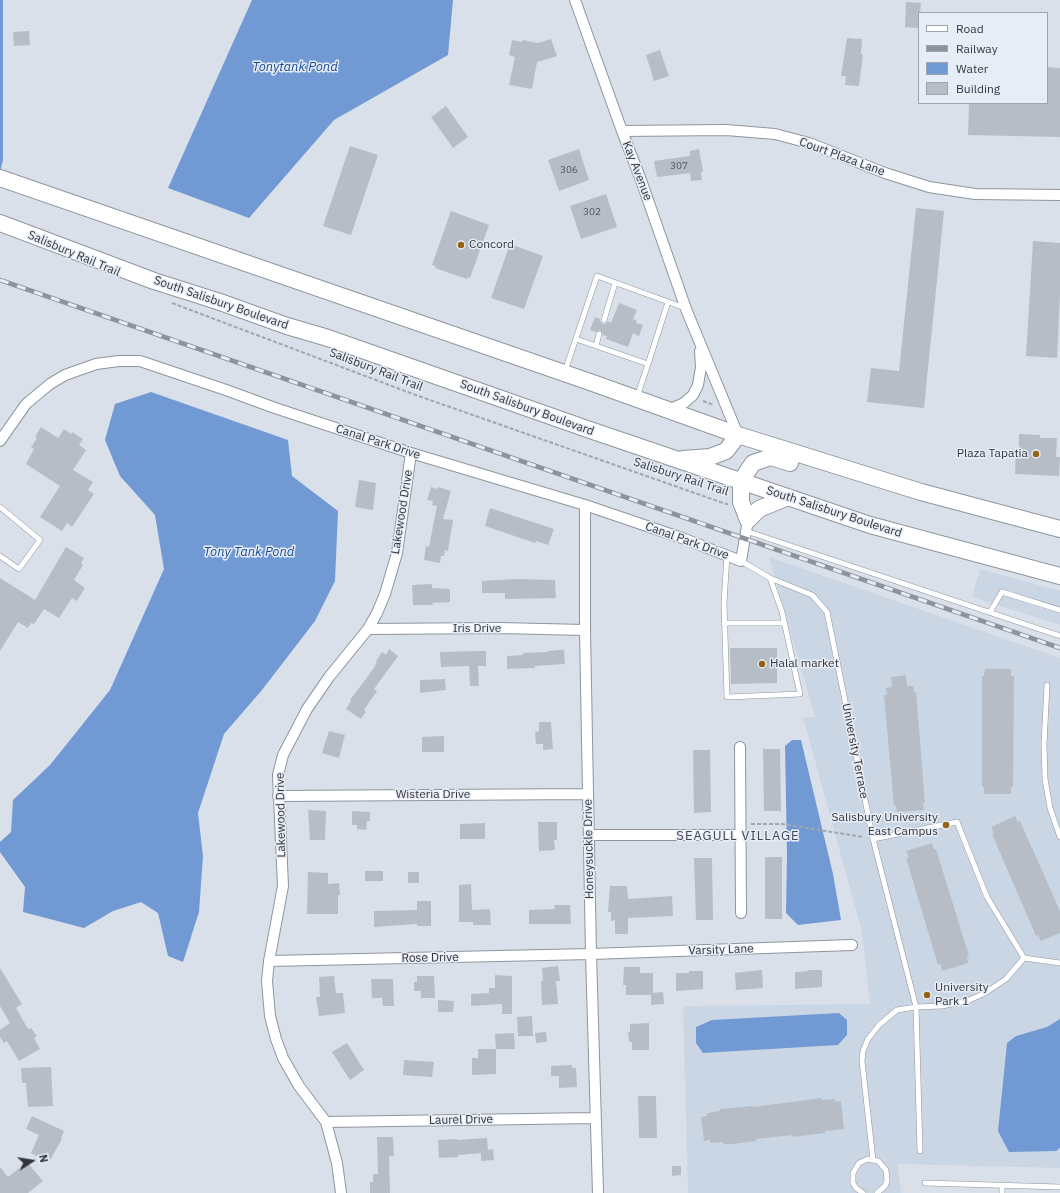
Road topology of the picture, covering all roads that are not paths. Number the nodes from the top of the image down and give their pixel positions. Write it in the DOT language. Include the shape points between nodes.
graph roads {
  1 [pos="575,0"];
  2 [pos="622,131"];
  3 [pos="7,180"];
  4 [pos="1060,195"];
  5 [pos="4,224"];
  6 [pos="615,283"];
  7 [pos="668,302"];
  8 [pos="686,309"];
  9 [pos="604,320"];
  10 [pos="600,334"];
  11 [pos="576,339"];
  12 [pos="699,343"];
  13 [pos="596,346"];
  14 [pos="648,364"];
  15 [pos="565,373"];
  16 [pos="637,399"];
  17 [pos="668,410"];
  18 [pos="738,435"];
  19 [pos="0,441"];
  20 [pos="411,453"];
  21 [pos="677,460"];
  22 [pos="835,466"];
  23 [pos="741,481"];
  24 [pos="788,497"];
  25 [pos="585,505"];
  26 [pos="0,507"];
  27 [pos="747,525"];
  28 [pos="1060,529"];
  29 [pos="727,555"];
  30 [pos="0,556"];
  31 [pos="741,561"];
  32 [pos="1060,576"];
  33 [pos="770,578"];
  34 [pos="1060,610"];
  35 [pos="990,612"];
  36 [pos="724,623"];
  37 [pos="784,623"];
  38 [pos="368,629"];
  39 [pos="585,630"];
  40 [pos="1060,636"];
  41 [pos="1047,685"];
  42 [pos="740,748"];
  43 [pos="588,794"];
  44 [pos="278,796"];
  45 [pos="740,830"];
  46 [pos="589,835"];
  47 [pos="1060,837"];
  48 [pos="872,839"];
  49 [pos="741,913"];
  50 [pos="852,945"];
  51 [pos="591,954"];
  52 [pos="1024,958"];
  53 [pos="269,961"];
  54 [pos="1060,963"];
  55 [pos="916,1007"];
  56 [pos="595,1118"];
  57 [pos="326,1122"];
  58 [pos="920,1151"];
  59 [pos="873,1160"];
  60 [pos="925,1183"];
  61 [pos="1002,1185"];
  62 [pos="1043,1187"];
  63 [pos="1060,1187"];
  64 [pos="341,1193"];
  65 [pos="598,1193"];
  66 [pos="863,1193"];
  67 [pos="877,1193"];
  68 [pos="1002,1193"];
  69 [pos="1043,1193"];
  1 -- 2 [label="street, Kay Avenue"];
  2 -- 4 [label="street, Court Plaza Lane" via="726,130 775,134 809,143 885,173 929,187 975,194"];
  2 -- 8 [label="street, Kay Avenue"];
  3 -- 15 [label="main road"];
  5 -- 21 [label="main road, South Salisbury Boulevard" via="154,280 335,340"];
  6 -- 7 [label="lane"];
  6 -- 9 [label="lane"];
  6 -- 11 [label="lane" via="597,276"];
  7 -- 8 [label="lane"];
  7 -- 14 [label="lane"];
  8 -- 12 [label="street, Kay Avenue"];
  10 -- 13 [label="lane"];
  11 -- 13 [label="lane"];
  11 -- 15 [label="lane"];
  12 -- 17 [label="street, Kay Avenue" via="701,367 698,385 693,395 684,403"];
  12 -- 18 [label="street, Kay Avenue"];
  13 -- 14 [label="lane"];
  14 -- 16 [label="lane"];
  15 -- 16 [label="main road"];
  16 -- 17 [label="main road"];
  17 -- 18 [label="main road"];
  18 -- 21 [label="main road" via="726,452 710,457"];
  18 -- 22 [label="main road"];
  19 -- 20 [label="street, Canal Park Drive" via="26,404 65,375 96,364 140,361"];
  20 -- 25 [label="street, Canal Park Drive"];
  20 -- 38 [label="street, Lakewood Drive" via="397,553 386,594"];
  21 -- 23 [label="main road, South Salisbury Boulevard"];
  22 -- 23 [label="main road" via="820,473 771,458 753,463"];
  22 -- 28 [label="main road"];
  23 -- 24 [label="main road, South Salisbury Boulevard"];
  23 -- 27 [label="main road" via="741,502"];
  24 -- 27 [label="main road" via="759,509"];
  24 -- 32 [label="main road, South Salisbury Boulevard" via="870,525"];
  25 -- 29 [label="street, Canal Park Drive"];
  25 -- 39 [label="street, Honeysuckle Drive"];
  26 -- 30 [label="lane" via="40,540 18,569"];
  27 -- 31 [label="street, Canal Park Drive"];
  27 -- 35 [label="lane"];
  29 -- 31 [label="street, Canal Park Drive"];
  29 -- 36 [label="lane"];
  31 -- 33 [label="lane, University Terrace"];
  33 -- 37 [label="lane"];
  33 -- 48 [label="lane, University Terrace" via="812,594 828,612"];
  34 -- 35 [label="lane" via="1002,592"];
  35 -- 40 [label="lane"];
  36 -- 37 [label="lane"];
  36 -- 37 [label="lane" via="727,697 800,694"];
  38 -- 39 [label="street, Iris Drive"];
  38 -- 44 [label="street, Lakewood Drive" via="307,709 283,755 278,774"];
  39 -- 43 [label="street, Honeysuckle Drive"];
  41 -- 47 [label="lane" via="1045,779 1050,808"];
  42 -- 45 [label="street"];
  43 -- 44 [label="street, Wisteria Drive"];
  43 -- 46 [label="street, Honeysuckle Drive"];
  44 -- 53 [label="street, Lakewood Drive" via="283,886"];
  45 -- 46 [label="street"];
  45 -- 49 [label="street"];
  46 -- 51 [label="street, Honeysuckle Drive"];
  48 -- 52 [label="lane" via="957,822 987,897"];
  48 -- 55 [label="lane, University Terrace"];
  50 -- 51 [label="street, Varsity Lane"];
  51 -- 53 [label="street, Rose Drive"];
  51 -- 56 [label="street, Honeysuckle Drive"];
  52 -- 54 [label="lane"];
  52 -- 55 [label="lane" via="1006,978 986,993 967,1001 942,1006"];
  53 -- 57 [label="street, Lakewood Drive" via="270,1016 276,1039 283,1058 299,1086"];
  55 -- 58 [label="lane, University Terrace"];
  55 -- 59 [label="lane" via="897,1010 879,1025 868,1039 863,1051"];
  56 -- 57 [label="street, Laurel Drive"];
  56 -- 65 [label="street, Honeysuckle Drive"];
  57 -- 64 [label="street, Lakewood Drive" via="337,1163"];
  59 -- 66 [label="lane" via="863,1160 853,1172 853,1183"];
  59 -- 67 [label="lane" via="883,1165 887,1175 885,1186"];
  60 -- 61 [label="lane"];
  61 -- 62 [label="lane"];
  61 -- 68 [label="lane"];
  62 -- 63 [label="lane"];
  62 -- 69 [label="lane"];
}
